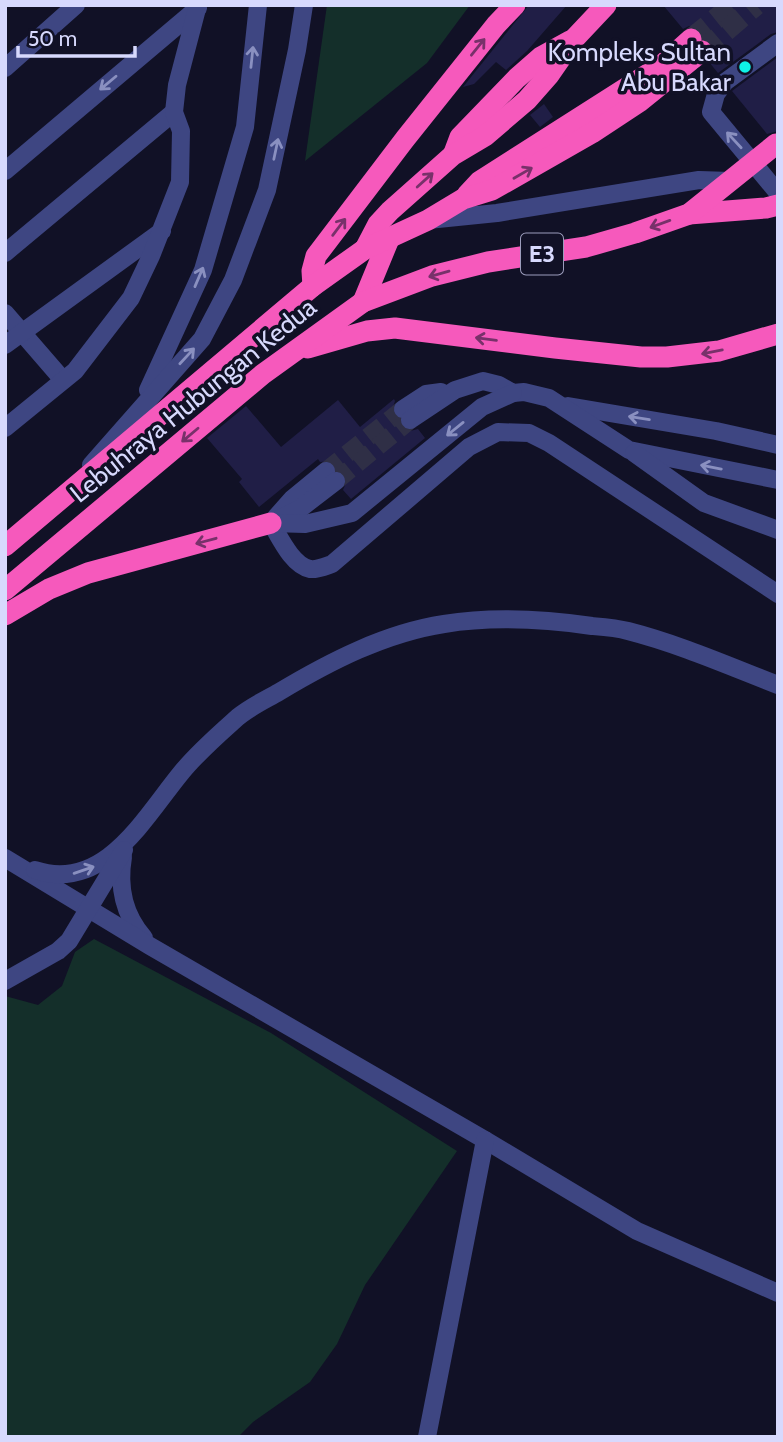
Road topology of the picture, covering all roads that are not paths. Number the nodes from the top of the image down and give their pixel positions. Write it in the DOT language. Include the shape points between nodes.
graph roads {
  1 [pos="76,5"];
  2 [pos="258,5"];
  3 [pos="304,5"];
  4 [pos="515,5"];
  5 [pos="606,5"];
  6 [pos="198,6"];
  7 [pos="778,43"];
  8 [pos="696,45"];
  9 [pos="5,68"];
  10 [pos="174,112"];
  11 [pos="776,144"];
  12 [pos="754,162"];
  13 [pos="5,171"];
  14 [pos="731,181"];
  15 [pos="778,193"];
  16 [pos="778,205"];
  17 [pos="689,214"];
  18 [pos="428,220"];
  19 [pos="162,231"];
  20 [pos="389,239"];
  21 [pos="365,249"];
  22 [pos="5,253"];
  23 [pos="313,286"];
  24 [pos="363,302"];
  25 [pos="5,313"];
  26 [pos="22,332"];
  27 [pos="778,334"];
  28 [pos="5,345"];
  29 [pos="299,346"];
  30 [pos="63,380"];
  31 [pos="513,393"];
  32 [pos="559,405"];
  33 [pos="141,406"];
  34 [pos="407,414"];
  35 [pos="5,428"];
  36 [pos="778,431"];
  37 [pos="769,443"];
  38 [pos="629,450"];
  39 [pos="331,476"];
  40 [pos="778,480"];
  41 [pos="60,502"];
  42 [pos="271,523"];
  43 [pos="778,530"];
  44 [pos="5,546"];
  45 [pos="5,590"];
  46 [pos="778,594"];
  47 [pos="5,615"];
  48 [pos="778,685"];
  49 [pos="141,824"];
  50 [pos="124,850"];
  51 [pos="12,862"];
  52 [pos="89,907"];
  53 [pos="150,946"];
  54 [pos="5,981"];
  55 [pos="485,1140"];
  56 [pos="778,1293"];
  57 [pos="427,1437"];
  1 -- 9 [label="street"];
  33 -- 2 [label="street, one-way" via="203,270 245,127"];
  33 -- 3 [label="street, one-way" via="202,339 233,280 267,190"];
  23 -- 4 [label="highway, one-way" via="316,256"];
  21 -- 5 [label="highway, one-way" via="379,224 453,155 518,108"];
  6 -- 10 [label="street"];
  6 -- 13 [label="street, one-way"];
  12 -- 7 [label="street, one-way" via="711,113 725,82"];
  18 -- 8 [label="highway, one-way" via="592,133 639,102"];
  10 -- 19 [label="street" via="181,131 180,182"];
  10 -- 22 [label="street"];
  11 -- 12 [label="highway, Lebuhraya Hubungan Kedua / E3"];
  12 -- 14 [label="highway, Lebuhraya Hubungan Kedua / E3"];
  12 -- 15 [label="street"];
  14 -- 17 [label="highway, Lebuhraya Hubungan Kedua / E3"];
  14 -- 18 [label="street" via="699,180"];
  16 -- 17 [label="highway"];
  17 -- 24 [label="highway, Lebuhraya Hubungan Kedua / E3, one-way" via="586,247 432,276"];
  18 -- 20 [label="highway"];
  19 -- 26 [label="street"];
  19 -- 30 [label="street" via="131,298"];
  20 -- 21 [label="highway"];
  20 -- 24 [label="highway"];
  21 -- 23 [label="highway, Lebuhraya Hubungan Kedua"];
  23 -- 41 [label="highway, Lebuhraya Hubungan Kedua"];
  24 -- 29 [label="highway, Lebuhraya Hubungan Kedua / E3"];
  25 -- 26 [label="street"];
  26 -- 28 [label="street"];
  26 -- 30 [label="street"];
  27 -- 29 [label="highway, one-way" via="719,351 667,357 395,328 359,333 312,348"];
  29 -- 45 [label="highway, Lebuhraya Hubungan Kedua / E3, one-way"];
  30 -- 35 [label="street"];
  31 -- 32 [label="street" via="524,392"];
  31 -- 34 [label="street" via="483,381"];
  31 -- 42 [label="street, one-way" via="482,407 352,513 304,524"];
  37 -- 32 [label="street, one-way"];
  32 -- 38 [label="street"];
  33 -- 41 [label="street"];
  36 -- 37 [label="street"];
  40 -- 38 [label="street, one-way"];
  38 -- 43 [label="street" via="704,503"];
  39 -- 42 [label="street" via="302,508"];
  41 -- 44 [label="highway, Lebuhraya Hubungan Kedua"];
  42 -- 46 [label="street" via="300,565 312,570 332,564 469,447 498,432 529,433"];
  42 -- 47 [label="highway, one-way" via="88,573"];
  48 -- 49 [label="street" via="627,630 509,619 405,632 304,677 240,715 184,770"];
  49 -- 50 [label="street"];
  51 -- 49 [label="street, one-way" via="46,874 74,874 100,865"];
  50 -- 52 [label="street"];
  50 -- 53 [label="street" via="124,901"];
  51 -- 52 [label="street"];
  52 -- 53 [label="street"];
  52 -- 54 [label="street" via="58,951"];
  53 -- 55 [label="street"];
  55 -- 56 [label="street" via="637,1231"];
  55 -- 57 [label="street"];
}
